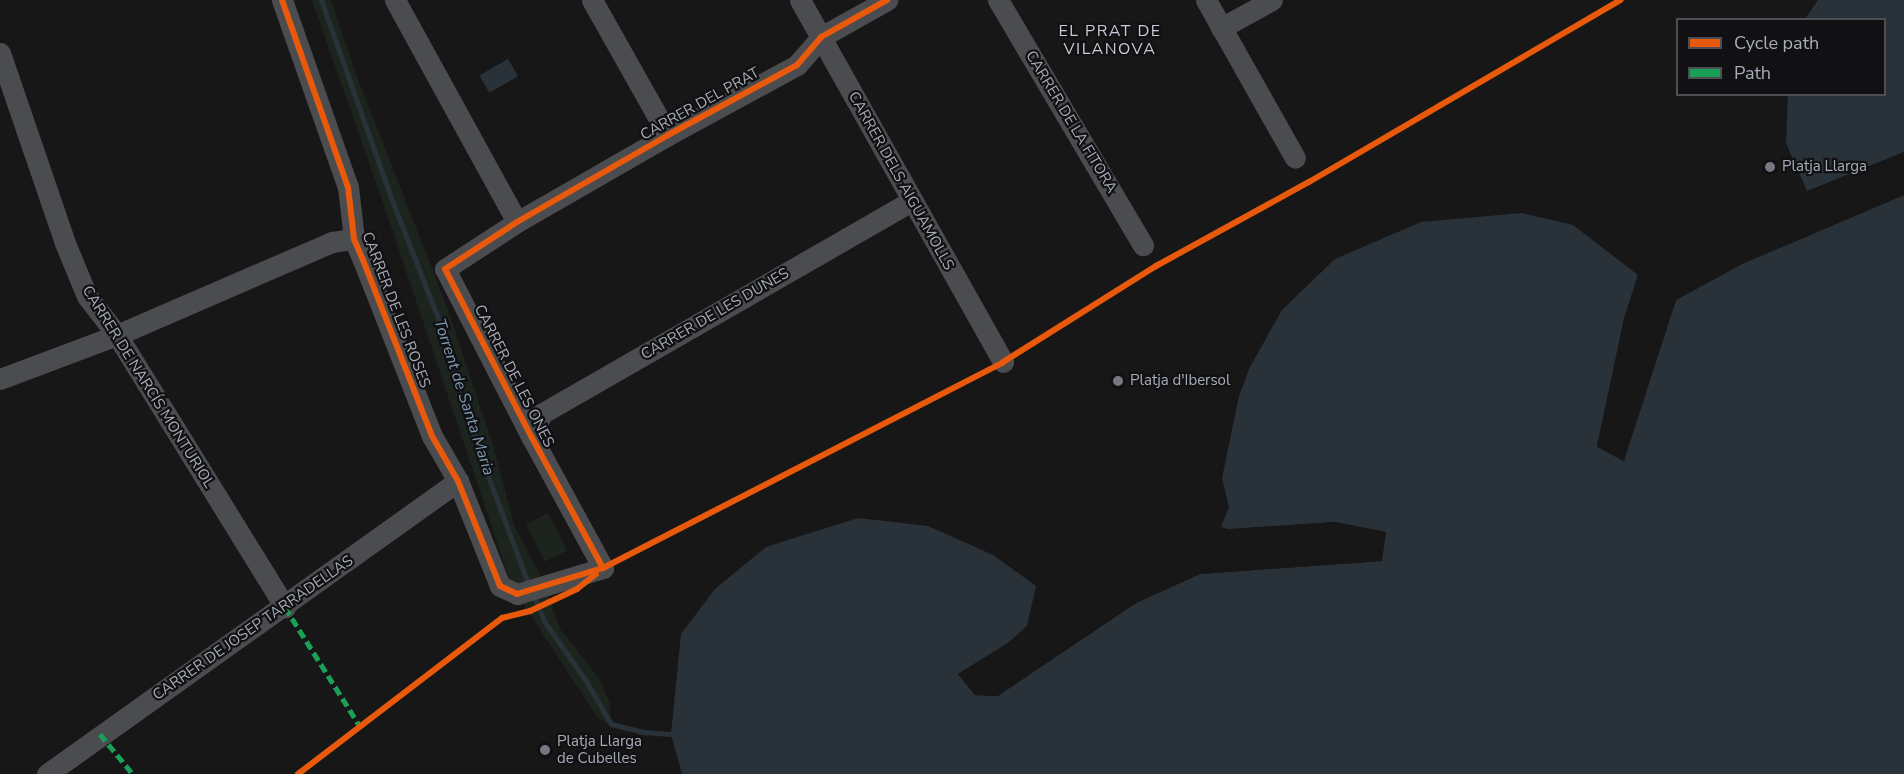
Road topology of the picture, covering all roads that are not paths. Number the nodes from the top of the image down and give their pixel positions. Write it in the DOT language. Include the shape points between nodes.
graph roads {
  1 [pos="282,0"];
  2 [pos="395,0"];
  3 [pos="592,0"];
  4 [pos="800,0"];
  5 [pos="887,0"];
  6 [pos="998,0"];
  7 [pos="1206,0"];
  8 [pos="1272,0"];
  9 [pos="1221,28"];
  10 [pos="821,37"];
  11 [pos="0,54"];
  12 [pos="668,135"];
  13 [pos="1295,158"];
  14 [pos="911,201"];
  15 [pos="517,222"];
  16 [pos="354,239"];
  17 [pos="1143,245"];
  18 [pos="117,335"];
  19 [pos="1003,362"];
  20 [pos="0,379"];
  21 [pos="517,406"];
  22 [pos="541,414"];
  23 [pos="532,438"];
  24 [pos="458,481"];
  25 [pos="523,592"];
  26 [pos="285,608"];
  27 [pos="47,774"];
  1 -- 16 [label="street, CARRER DE LES ROSES" via="348,186"];
  2 -- 15 [label="street"];
  3 -- 12 [label="street"];
  4 -- 10 [label="street, CARRER DELS AIGUAMOLLS"];
  5 -- 10 [label="street, CARRER DEL PRAT"];
  6 -- 17 [label="street, CARRER DE LA FITORA"];
  7 -- 9 [label="street"];
  8 -- 9 [label="street"];
  9 -- 13 [label="street"];
  10 -- 12 [label="street, CARRER DEL PRAT" via="797,65"];
  10 -- 14 [label="street, CARRER DELS AIGUAMOLLS"];
  11 -- 18 [label="street, CARRER DE NARCÍS MONTURIOL" via="87,296"];
  12 -- 15 [label="street, CARRER DEL PRAT"];
  14 -- 19 [label="street, CARRER DELS AIGUAMOLLS"];
  14 -- 22 [label="street, CARRER DE LES DUNES"];
  15 -- 21 [label="street, CARRER DE LES ONES" via="446,269"];
  16 -- 18 [label="street" via="332,242"];
  16 -- 24 [label="street, CARRER DE LES ROSES" via="432,436"];
  18 -- 20 [label="street"];
  18 -- 26 [label="street, CARRER DE NARCÍS MONTURIOL"];
  21 -- 22 [label="street, CARRER DE LES ONES"];
  21 -- 23 [label="street, CARRER DE LES ONES"];
  22 -- 23 [label="street"];
  23 -- 25 [label="street, CARRER DE LES ONES" via="603,568"];
  24 -- 25 [label="street, CARRER DE LES ROSES" via="500,586 517,594"];
  24 -- 26 [label="street, CARRER DE JOSEP TARRADELLAS"];
  26 -- 27 [label="street, CARRER DE JOSEP TARRADELLAS"];
}
